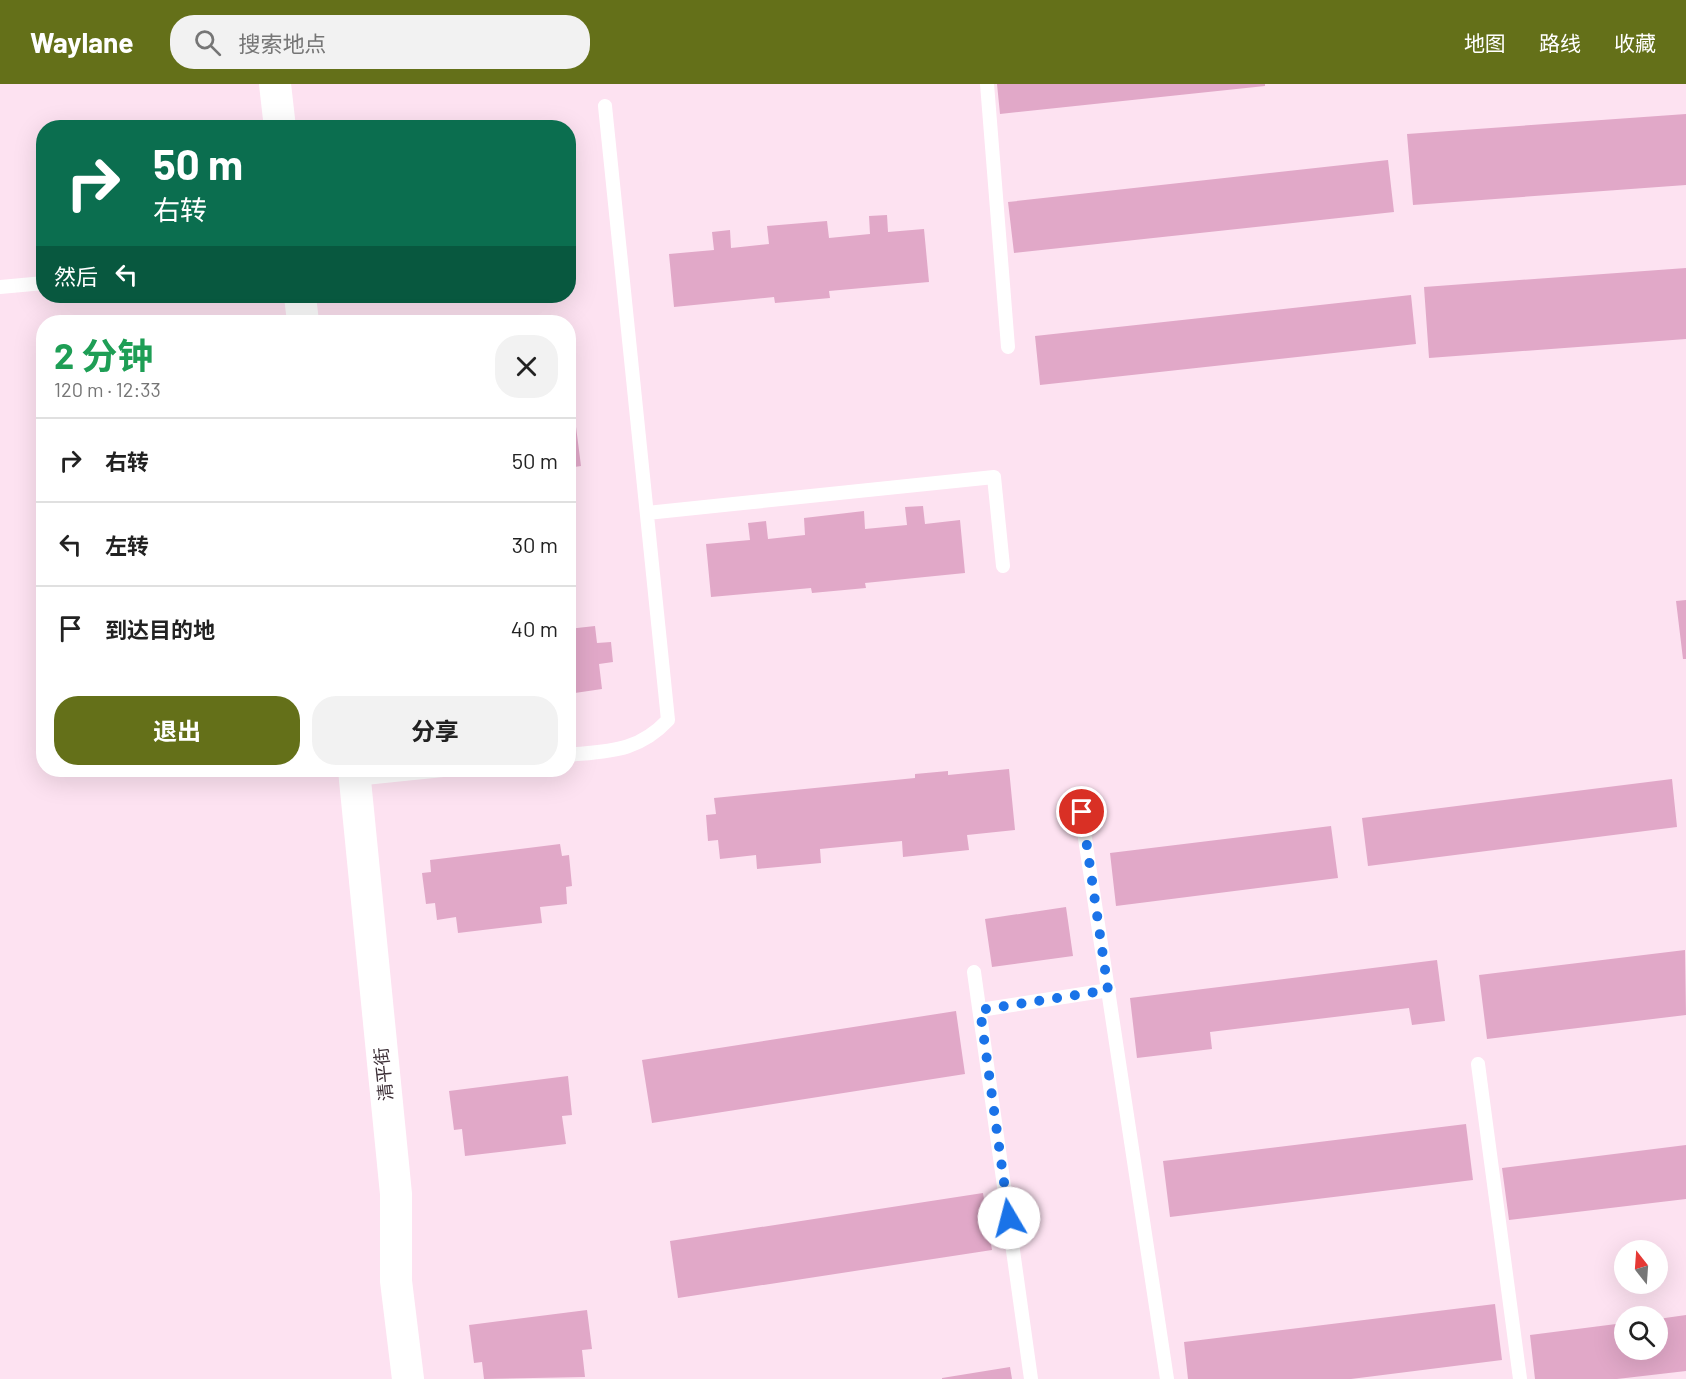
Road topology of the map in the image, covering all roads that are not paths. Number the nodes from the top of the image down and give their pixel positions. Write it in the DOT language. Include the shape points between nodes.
graph roads {
  1 [pos="275,84"];
  2 [pos="987,84"];
  3 [pos="605,106"];
  4 [pos="279,120"];
  5 [pos="36,284"];
  6 [pos="0,287"];
  7 [pos="1008,347"];
  8 [pos="647,513"];
  9 [pos="1003,566"];
  10 [pos="576,755"];
  11 [pos="354,777"];
  12 [pos="1082,812"];
  13 [pos="975,972"];
  14 [pos="1108,990"];
  15 [pos="980,1010"];
  16 [pos="1478,1064"];
  17 [pos="408,1379"];
  18 [pos="1031,1379"];
  19 [pos="1167,1379"];
  20 [pos="1520,1379"];
  1 -- 4 [label="street"];
  2 -- 7 [label="lane"];
  3 -- 8 [label="lane"];
  5 -- 6 [label="lane"];
  8 -- 9 [label="lane" via="994,477"];
  8 -- 10 [label="lane" via="668,720 643,742 620,750"];
  11 -- 17 [label="street, 清平街" via="394,1182 396,1281"];
  12 -- 14 [label="lane"];
  13 -- 15 [label="lane"];
  14 -- 15 [label="lane"];
  14 -- 19 [label="lane"];
  15 -- 18 [label="lane"];
  16 -- 20 [label="lane"];
}
